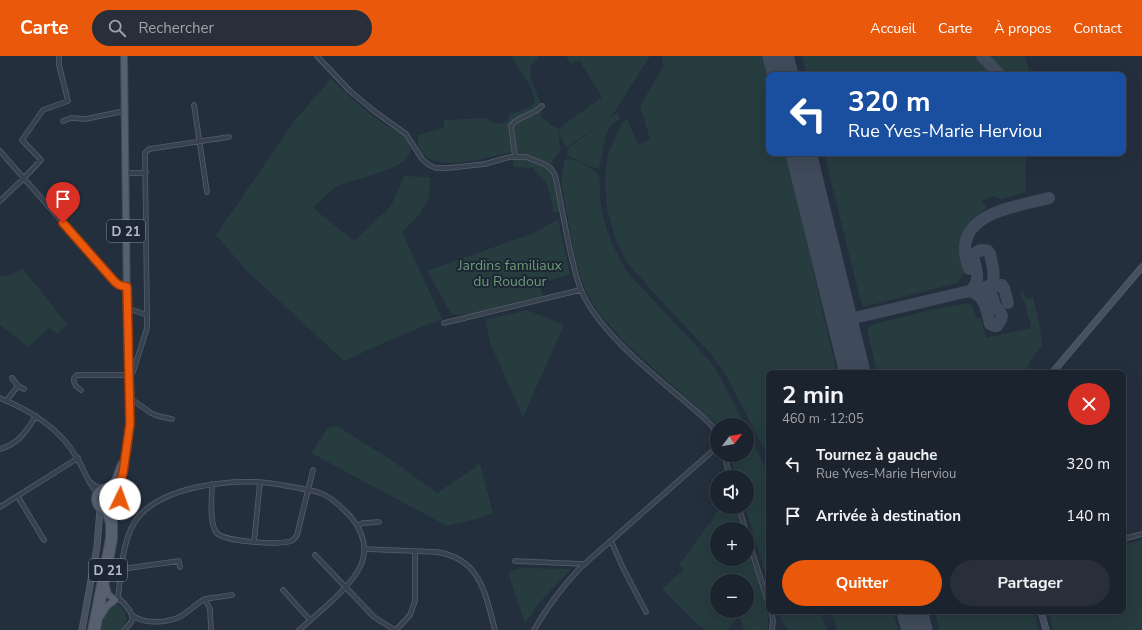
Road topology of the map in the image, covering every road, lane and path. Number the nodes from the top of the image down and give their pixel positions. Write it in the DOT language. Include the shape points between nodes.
graph roads {
  1 [pos="59,56"];
  2 [pos="317,56"];
  3 [pos="124,57"];
  4 [pos="194,105"];
  5 [pos="542,106"];
  6 [pos="124,111"];
  7 [pos="63,121"];
  8 [pos="230,137"];
  9 [pos="199,142"];
  10 [pos="0,151"];
  11 [pos="515,157"];
  12 [pos="126,173"];
  13 [pos="146,173"];
  14 [pos="24,178"];
  15 [pos="207,192"];
  16 [pos="0,201"];
  17 [pos="1142,267"];
  18 [pos="127,287"];
  19 [pos="580,290"];
  20 [pos="127,308"];
  21 [pos="147,315"];
  22 [pos="444,323"];
  23 [pos="1055,370"];
  24 [pos="130,375"];
  25 [pos="12,378"];
  26 [pos="18,386"];
  27 [pos="24,389"];
  28 [pos="81,390"];
  29 [pos="0,398"];
  30 [pos="6,401"];
  31 [pos="131,401"];
  32 [pos="36,416"];
  33 [pos="172,419"];
  34 [pos="710,424"];
  35 [pos="0,449"];
  36 [pos="710,453"];
  37 [pos="78,458"];
  38 [pos="313,470"];
  39 [pos="90,482"];
  40 [pos="260,482"];
  41 [pos="212,484"];
  42 [pos="106,487"];
  43 [pos="308,490"];
  44 [pos="117,491"];
  45 [pos="97,493"];
  46 [pos="18,497"];
  47 [pos="0,507"];
  48 [pos="102,510"];
  49 [pos="114,510"];
  50 [pos="379,522"];
  51 [pos="358,525"];
  52 [pos="1142,534"];
  53 [pos="1126,538"];
  54 [pos="44,540"];
  55 [pos="611,540"];
  56 [pos="254,542"];
  57 [pos="364,549"];
  58 [pos="415,552"];
  59 [pos="315,556"];
  60 [pos="754,558"];
  61 [pos="516,561"];
  62 [pos="585,564"];
  63 [pos="180,567"];
  64 [pos="122,569"];
  65 [pos="106,580"];
  66 [pos="346,586"];
  67 [pos="283,590"];
  68 [pos="232,595"];
  69 [pos="766,596"];
  70 [pos="117,599"];
  71 [pos="205,600"];
  72 [pos="646,612"];
  73 [pos="772,614"];
  74 [pos="1042,614"];
  75 [pos="132,615"];
  76 [pos="310,620"];
  77 [pos="97,627"];
  78 [pos="82,630"];
  79 [pos="91,630"];
  80 [pos="124,630"];
  81 [pos="211,630"];
  82 [pos="299,630"];
  83 [pos="395,630"];
  84 [pos="495,630"];
  85 [pos="534,630"];
  86 [pos="772,630"];
  87 [pos="1046,630"];
  1 -- 14 [label="street" via="68,101 43,110 22,140 41,160"];
  2 -- 11 [label="street" via="350,91 406,134 428,165 448,168 485,164"];
  3 -- 6 [label="main road, D 21"];
  4 -- 9 [label="street"];
  5 -- 11 [label="street" via="537,112 512,123"];
  6 -- 7 [label="street"];
  6 -- 12 [label="main road, D 21"];
  8 -- 9 [label="street"];
  9 -- 13 [label="street" via="150,149 145,154"];
  9 -- 15 [label="street"];
  10 -- 14 [label="street"];
  11 -- 19 [label="street" via="544,164 555,175 569,250"];
  12 -- 13 [label="street"];
  12 -- 18 [label="main road, D 21"];
  13 -- 21 [label="street"];
  14 -- 16 [label="street"];
  14 -- 18 [label="street" via="115,282"];
  17 -- 23 [label="main road"];
  18 -- 20 [label="main road, D 21"];
  19 -- 22 [label="street"];
  19 -- 34 [label="street" via="602,324 627,350"];
  20 -- 21 [label="street"];
  20 -- 24 [label="main road, D 21"];
  21 -- 24 [label="street" via="147,328 138,359"];
  24 -- 28 [label="street" via="77,375 74,384"];
  24 -- 31 [label="main road, D 21"];
  25 -- 26 [label="street"];
  26 -- 27 [label="street"];
  26 -- 30 [label="street"];
  29 -- 30 [label="street"];
  30 -- 32 [label="street"];
  31 -- 33 [label="street" via="151,413"];
  31 -- 42 [label="main road, D 21" via="120,470 116,480"];
  31 -- 44 [label="main road, D 21" via="128,446"];
  32 -- 35 [label="street" via="24,435 11,447"];
  32 -- 37 [label="street" via="60,435"];
  36 -- 55 [label="street"];
  37 -- 39 [label="street"];
  37 -- 46 [label="street"];
  38 -- 43 [label="street"];
  39 -- 42 [label="street" via="95,486"];
  39 -- 45 [label="street"];
  40 -- 41 [label="street"];
  40 -- 43 [label="street"];
  40 -- 56 [label="street"];
  41 -- 56 [label="street" via="212,519 217,534"];
  41 -- 64 [label="street" via="157,501 140,515 130,531"];
  42 -- 44 [label="main road"];
  42 -- 45 [label="main road"];
  43 -- 51 [label="street" via="321,493 341,506"];
  43 -- 56 [label="street" via="297,535 292,541"];
  44 -- 49 [label="main road" via="120,497"];
  45 -- 48 [label="main road" via="96,503"];
  46 -- 47 [label="street"];
  46 -- 54 [label="street"];
  48 -- 49 [label="main road"];
  48 -- 78 [label="main road"];
  48 -- 79 [label="main road, D 21" via="109,523 109,538"];
  49 -- 65 [label="main road, D 21" via="114,539"];
  50 -- 51 [label="street"];
  51 -- 57 [label="street"];
  52 -- 53 [label="street"];
  55 -- 62 [label="street"];
  55 -- 72 [label="street"];
  57 -- 58 [label="street"];
  57 -- 66 [label="street" via="360,568"];
  58 -- 83 [label="street" via="415,601 410,615"];
  58 -- 84 [label="street" via="448,554 470,566 479,579 487,599"];
  59 -- 66 [label="street"];
  60 -- 69 [label="street"];
  61 -- 62 [label="street"];
  62 -- 85 [label="street" via="561,588"];
  63 -- 64 [label="street" via="178,561"];
  64 -- 70 [label="street"];
  65 -- 70 [label="main road" via="108,594"];
  65 -- 77 [label="main road, D 21"];
  66 -- 76 [label="street"];
  66 -- 83 [label="street" via="374,617"];
  67 -- 76 [label="street"];
  68 -- 71 [label="street"];
  70 -- 75 [label="street" via="122,601"];
  70 -- 77 [label="main road" via="107,606"];
  71 -- 75 [label="street" via="177,618 149,622 136,619"];
  71 -- 81 [label="street" via="210,609"];
  73 -- 86 [label="street"];
  74 -- 87 [label="main road"];
  75 -- 80 [label="street" via="132,620"];
  76 -- 82 [label="street"];
}
